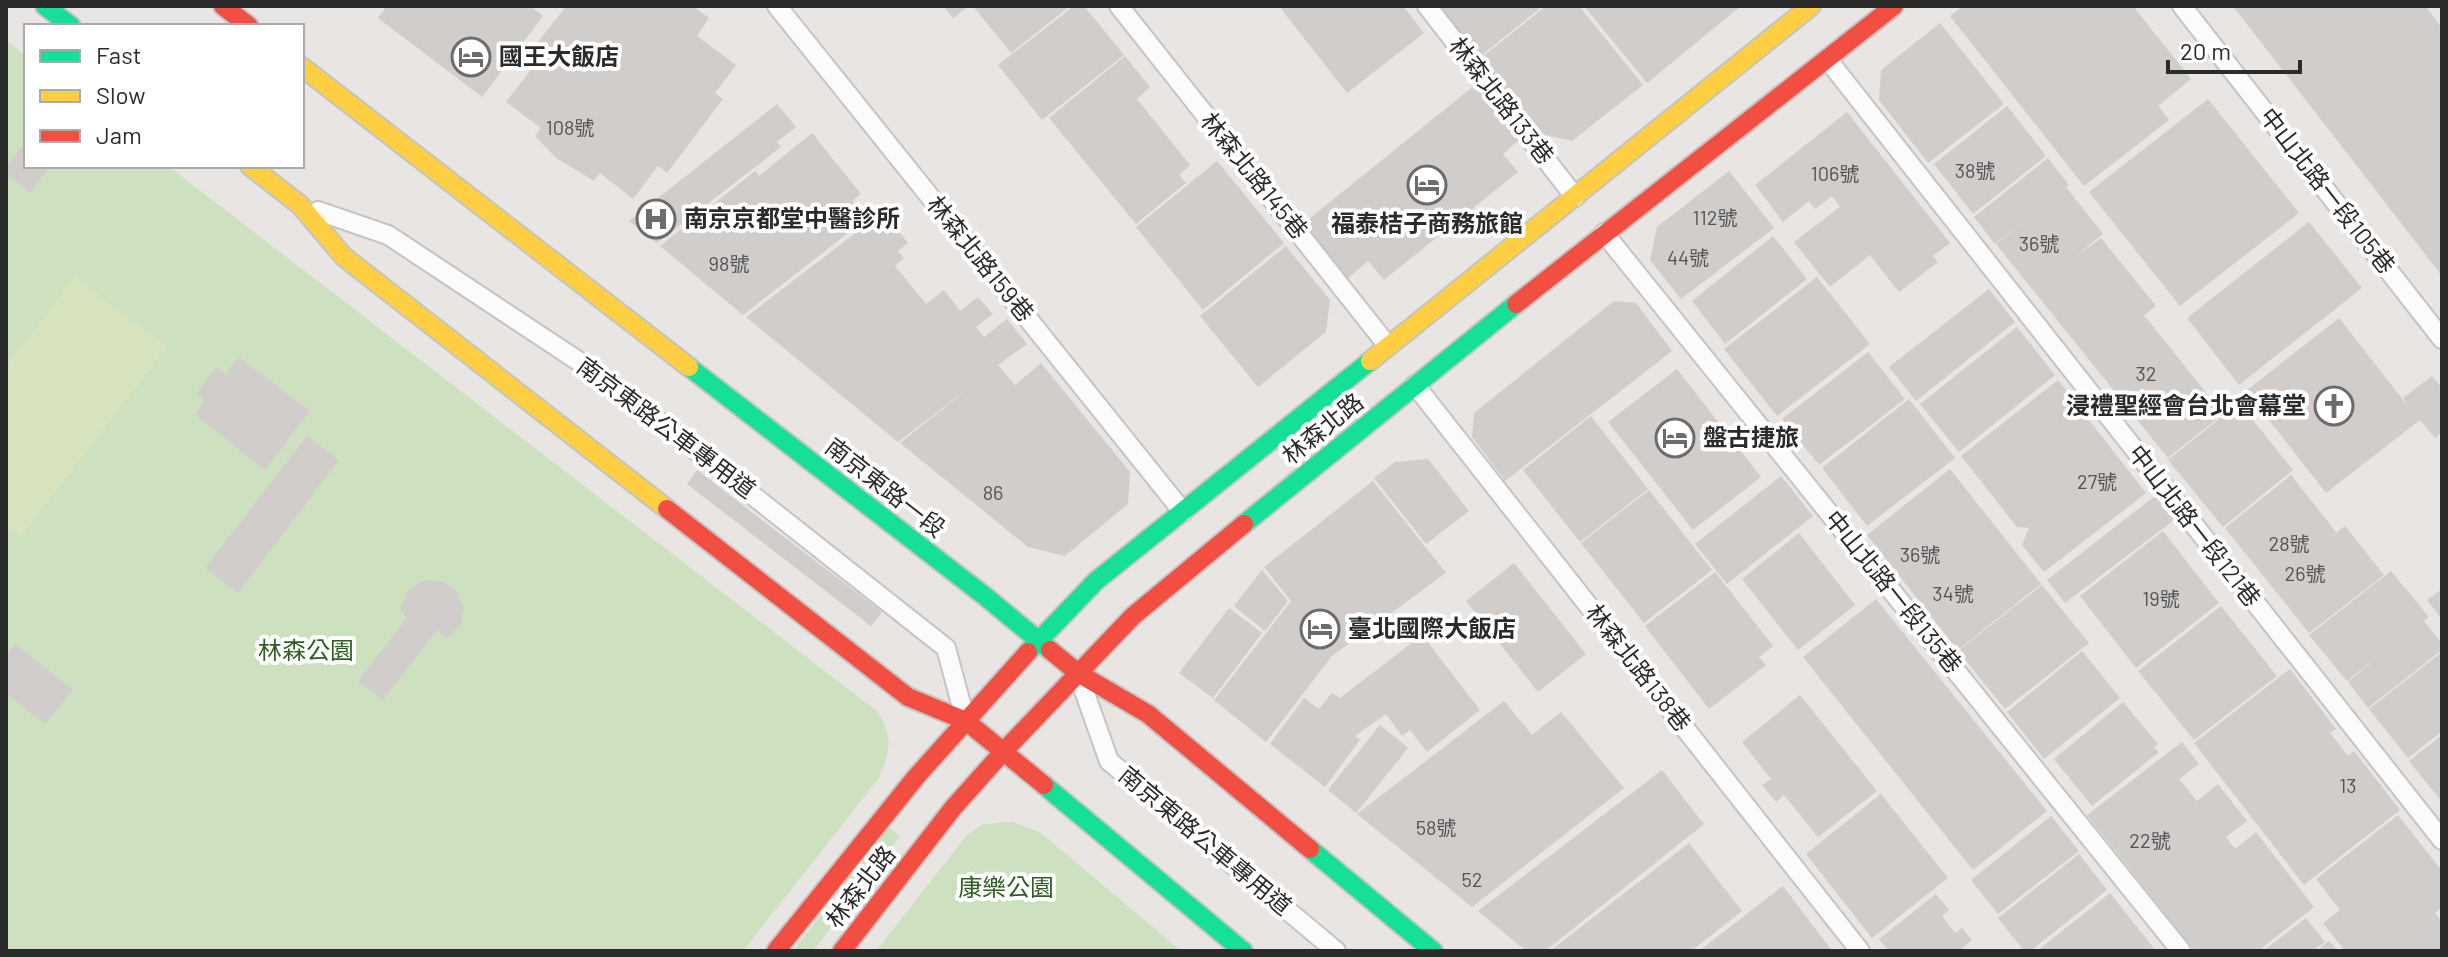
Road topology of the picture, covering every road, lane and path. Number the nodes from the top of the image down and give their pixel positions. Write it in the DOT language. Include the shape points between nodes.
graph roads {
  1 [pos="45,6"];
  2 [pos="223,6"];
  3 [pos="777,6"];
  4 [pos="1119,6"];
  5 [pos="1427,6"];
  6 [pos="1894,6"];
  7 [pos="2182,6"];
  8 [pos="1803,9"];
  9 [pos="68,24"];
  10 [pos="246,24"];
  11 [pos="1828,60"];
  12 [pos="304,69"];
  13 [pos="253,168"];
  14 [pos="1575,197"];
  15 [pos="300,205"];
  16 [pos="1604,233"];
  17 [pos="2442,339"];
  18 [pos="1388,346"];
  19 [pos="1415,385"];
  20 [pos="1183,512"];
  21 [pos="1039,639"];
  22 [pos="1078,673"];
  23 [pos="966,721"];
  24 [pos="1003,752"];
  25 [pos="2442,840"];
  26 [pos="776,951"];
  27 [pos="842,951"];
  28 [pos="1243,951"];
  29 [pos="1336,951"];
  30 [pos="1433,951"];
  31 [pos="1860,951"];
  32 [pos="2181,951"];
  1 -- 9 [label="street"];
  2 -- 10 [label="street"];
  3 -- 20 [label="lane, 林森北路159巷"];
  4 -- 18 [label="lane, 林森北路145巷"];
  5 -- 14 [label="lane, 林森北路133巷"];
  6 -- 11 [label="street, 林森北路"];
  7 -- 17 [label="lane, 中山北路一段105巷"];
  8 -- 14 [label="street, 林森北路"];
  11 -- 16 [label="street, 林森北路"];
  11 -- 25 [label="lane, 中山北路一段121巷"];
  12 -- 21 [label="street, 南京東路一段"];
  13 -- 15 [label="street"];
  14 -- 18 [label="street, 林森北路"];
  15 -- 23 [label="street" via="344,257 895,687"];
  15 -- 23 [label="lane, 南京東路公車專用道" via="388,235 604,378 946,648"];
  16 -- 19 [label="street, 林森北路"];
  16 -- 32 [label="lane, 中山北路一段135巷"];
  18 -- 20 [label="street, 林森北路"];
  19 -- 22 [label="street, 林森北路" via="1133,616"];
  19 -- 31 [label="lane, 林森北路138巷"];
  20 -- 21 [label="street, 林森北路" via="1096,581"];
  21 -- 22 [label="street, 南京東路一段"];
  21 -- 23 [label="street, 林森北路"];
  22 -- 24 [label="street, 林森北路"];
  22 -- 29 [label="lane, 南京東路公車專用道" via="1109,761"];
  22 -- 30 [label="street, 南京東路一段" via="1148,714"];
  23 -- 24 [label="street"];
  23 -- 26 [label="street, 林森北路"];
  24 -- 27 [label="street, 林森北路"];
  24 -- 28 [label="street"];
}
